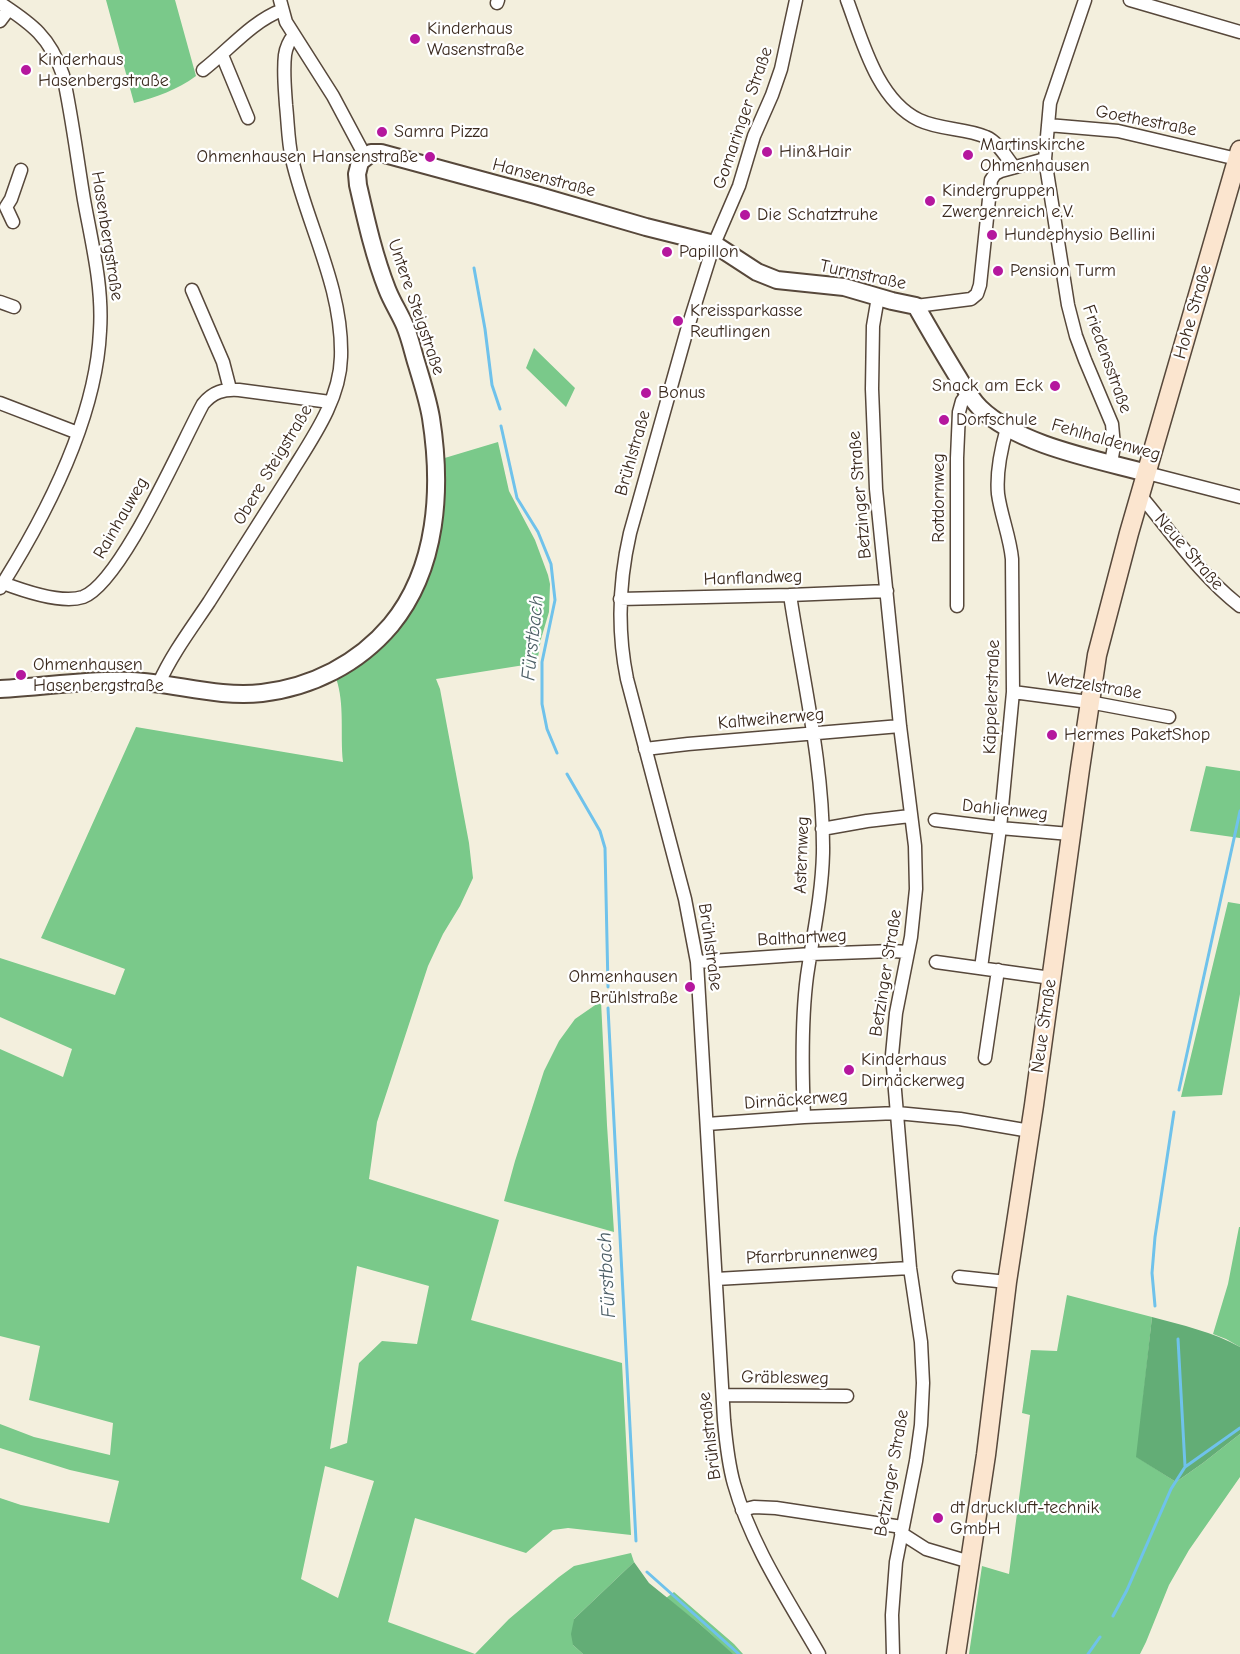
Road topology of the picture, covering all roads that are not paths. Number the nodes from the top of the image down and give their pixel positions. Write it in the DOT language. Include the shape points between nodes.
graph roads {
  1 [pos="796,0"];
  2 [pos="847,0"];
  3 [pos="1085,0"];
  4 [pos="1130,0"];
  5 [pos="281,5"];
  6 [pos="5,6"];
  7 [pos="0,21"];
  8 [pos="1240,32"];
  9 [pos="294,35"];
  10 [pos="222,56"];
  11 [pos="203,70"];
  12 [pos="248,118"];
  13 [pos="1048,125"];
  14 [pos="365,156"];
  15 [pos="1239,156"];
  16 [pos="1045,159"];
  17 [pos="1014,167"];
  18 [pos="21,170"];
  19 [pos="3,206"];
  20 [pos="13,222"];
  21 [pos="714,244"];
  22 [pos="192,290"];
  23 [pos="878,297"];
  24 [pos="0,302"];
  25 [pos="916,306"];
  26 [pos="14,307"];
  27 [pos="230,389"];
  28 [pos="968,393"];
  29 [pos="330,402"];
  30 [pos="0,403"];
  31 [pos="1007,428"];
  32 [pos="78,433"];
  33 [pos="1111,463"];
  34 [pos="1146,473"];
  35 [pos="1140,495"];
  36 [pos="1240,497"];
  37 [pos="1,586"];
  38 [pos="887,591"];
  39 [pos="790,595"];
  40 [pos="620,599"];
  41 [pos="957,606"];
  42 [pos="1240,606"];
  43 [pos="159,683"];
  44 [pos="0,689"];
  45 [pos="1013,692"];
  46 [pos="1089,702"];
  47 [pos="1169,717"];
  48 [pos="900,726"];
  49 [pos="813,733"];
  50 [pos="645,749"];
  51 [pos="910,816"];
  52 [pos="935,820"];
  53 [pos="1000,828"];
  54 [pos="822,829"];
  55 [pos="1070,834"];
  56 [pos="908,952"];
  57 [pos="811,954"];
  58 [pos="697,962"];
  59 [pos="936,962"];
  60 [pos="981,968"];
  61 [pos="998,970"];
  62 [pos="1051,978"];
  63 [pos="985,1059"];
  64 [pos="897,1113"];
  65 [pos="804,1117"];
  66 [pos="706,1124"];
  67 [pos="1030,1131"];
  68 [pos="910,1268"];
  69 [pos="958,1277"];
  70 [pos="716,1279"];
  71 [pos="1007,1282"];
  72 [pos="723,1395"];
  73 [pos="847,1396"];
  74 [pos="742,1510"];
  75 [pos="902,1530"];
  76 [pos="970,1562"];
  77 [pos="819,1654"];
  78 [pos="893,1654"];
  79 [pos="956,1654"];
  1 -- 21 [label="street, Gomaringer Straße" via="778,79"];
  2 -- 17 [label="street" via="881,83 903,109 924,122 987,137"];
  3 -- 13 [label="street, Friedensstraße" via="1050,103"];
  4 -- 8 [label="street"];
  5 -- 9 [label="street"];
  5 -- 10 [label="street"];
  6 -- 7 [label="street"];
  6 -- 32 [label="street, Hasenbergstraße" via="46,39 63,75 96,266 100,332 93,382"];
  9 -- 14 [label="street"];
  9 -- 29 [label="street, Obere Steigstraße" via="287,45 284,68 290,149 330,279 340,332 340,371"];
  10 -- 11 [label="street"];
  10 -- 12 [label="street"];
  13 -- 15 [label="street, Goethestraße" via="1118,131"];
  13 -- 16 [label="street, Friedensstraße"];
  14 -- 21 [label="street, Hansenstraße" via="381,153"];
  14 -- 43 [label="street, Untere Steigstraße" via="357,174 363,207 431,416 435,503 429,548 420,574 398,617 385,632 354,660 315,680 246,694"];
  15 -- 34 [label="main road, Hohe Straße"];
  16 -- 17 [label="street"];
  16 -- 33 [label="street, Friedensstraße" via="1068,305 1076,336 1112,424"];
  17 -- 25 [label="street, Turmstraße" via="995,174 991,180 977,294 971,299"];
  18 -- 19 [label="street" via="11,199"];
  19 -- 20 [label="street"];
  21 -- 23 [label="street, Turmstraße" via="769,277 844,287"];
  21 -- 40 [label="street, Brühlstraße" via="634,515"];
  22 -- 27 [label="street" via="223,362"];
  23 -- 25 [label="street, Turmstraße"];
  23 -- 38 [label="street, Betzinger Straße" via="873,326 872,418"];
  24 -- 26 [label="street"];
  25 -- 28 [label="street, Fehlhaldenweg"];
  27 -- 29 [label="street"];
  27 -- 37 [label="street, Rainhauweg" via="216,392 203,404 131,541 108,577 91,593 81,598 59,598"];
  28 -- 31 [label="street, Fehlhaldenweg"];
  28 -- 41 [label="street, Rotdornweg" via="959,412"];
  29 -- 43 [label="street, Obere Steigstraße" via="320,427"];
  30 -- 32 [label="street"];
  31 -- 33 [label="street, Fehlhaldenweg" via="1047,445"];
  31 -- 45 [label="street, Käppelerstraße" via="1000,456 998,493 1012,559"];
  32 -- 37 [label="street, Hasenbergstraße" via="42,514"];
  33 -- 34 [label="street, Fehlhaldenweg"];
  34 -- 35 [label="main road, Neue Straße"];
  34 -- 36 [label="street, Fehlhaldenweg"];
  35 -- 42 [label="street, Neue Straße" via="1201,568"];
  35 -- 46 [label="main road, Neue Straße" via="1100,644"];
  38 -- 39 [label="street, Hanflandweg"];
  38 -- 48 [label="street, Betzinger Straße"];
  39 -- 40 [label="street, Hanflandweg"];
  39 -- 49 [label="street, Asternweg"];
  40 -- 50 [label="street, Brühlstraße" via="623,659"];
  43 -- 44 [label="street, Untere Steigstraße" via="104,681"];
  45 -- 46 [label="street, Wetzelstraße"];
  45 -- 53 [label="street, Käppelerstraße"];
  46 -- 47 [label="street, Wetzelstraße"];
  46 -- 55 [label="main road, Neue Straße"];
  48 -- 49 [label="street, Kaltweiherweg"];
  48 -- 51 [label="street, Betzinger Straße"];
  49 -- 50 [label="street, Kaltweiherweg"];
  49 -- 54 [label="street, Asternweg"];
  50 -- 58 [label="street, Brühlstraße" via="688,912"];
  51 -- 54 [label="street"];
  51 -- 56 [label="street, Betzinger Straße" via="916,888"];
  52 -- 53 [label="street, Dahlienweg"];
  53 -- 55 [label="street, Dahlienweg"];
  53 -- 60 [label="street, Käppelerstraße"];
  54 -- 57 [label="street, Asternweg" via="821,888"];
  55 -- 62 [label="main road, Neue Straße"];
  56 -- 57 [label="street, Balthartweg"];
  56 -- 64 [label="street, Betzinger Straße" via="892,1055"];
  57 -- 58 [label="street, Balthartweg"];
  57 -- 65 [label="street, Asternweg" via="803,1040"];
  58 -- 66 [label="street, Brühlstraße"];
  59 -- 60 [label="street"];
  60 -- 61 [label="street"];
  61 -- 62 [label="street"];
  61 -- 63 [label="street"];
  62 -- 67 [label="main road, Neue Straße"];
  64 -- 65 [label="street, Dirnäckerweg"];
  64 -- 67 [label="street, Dirnäckerweg"];
  64 -- 68 [label="street, Betzinger Straße"];
  65 -- 66 [label="street, Dirnäckerweg"];
  66 -- 70 [label="street, Brühlstraße"];
  67 -- 71 [label="main road, Neue Straße"];
  68 -- 70 [label="street, Pfarrbrunnenweg"];
  68 -- 75 [label="street, Betzinger Straße" via="921,1342 922,1405"];
  69 -- 71 [label="street"];
  70 -- 72 [label="street, Brühlstraße"];
  71 -- 76 [label="main road, Neue Straße"];
  72 -- 73 [label="street, Gräblesweg"];
  72 -- 74 [label="street, Brühlstraße" via="728,1457"];
  74 -- 75 [label="street" via="763,1506"];
  74 -- 77 [label="street, Brühlstraße"];
  75 -- 76 [label="street" via="926,1549"];
  75 -- 78 [label="street, Betzinger Straße" via="893,1597"];
  76 -- 79 [label="main road, Neue Straße"];
}
